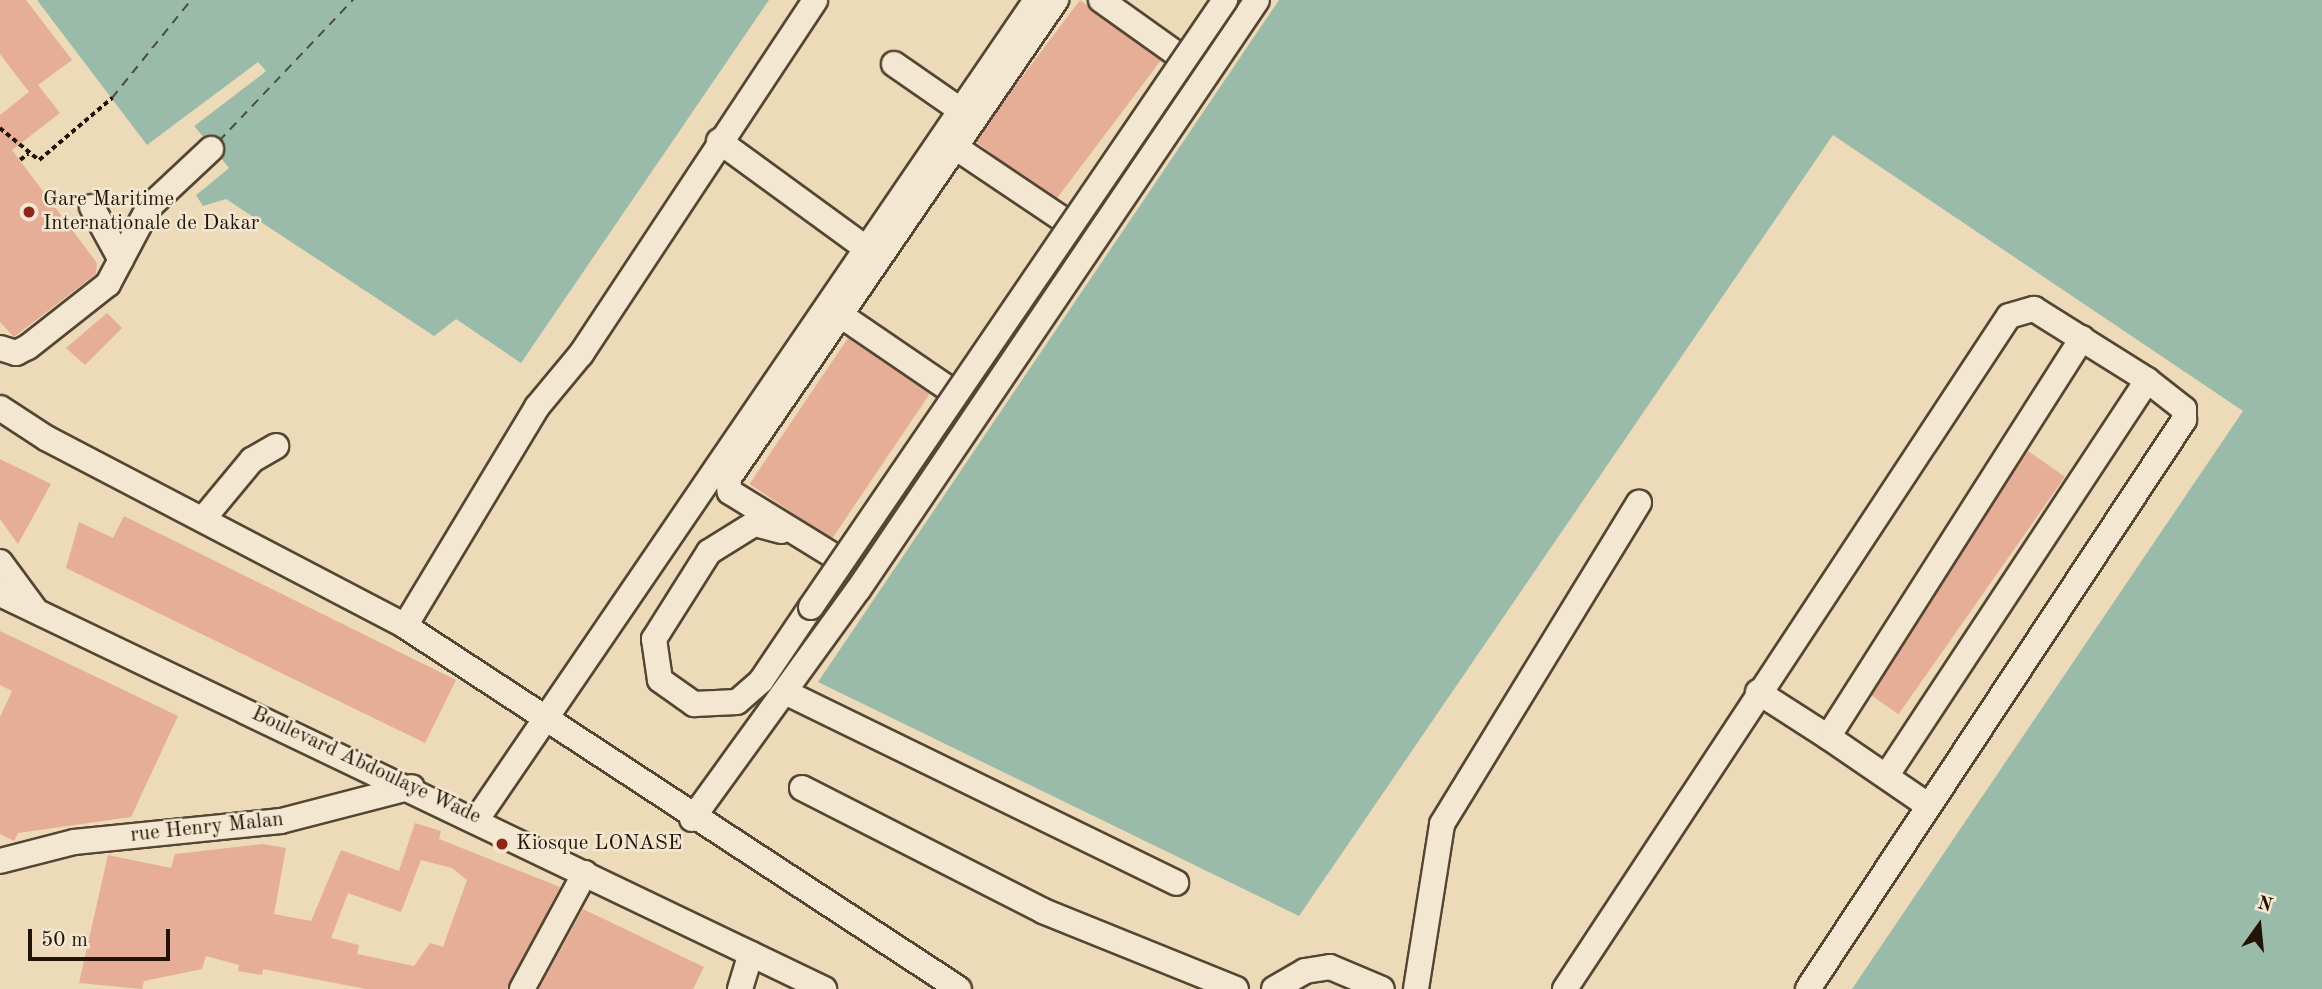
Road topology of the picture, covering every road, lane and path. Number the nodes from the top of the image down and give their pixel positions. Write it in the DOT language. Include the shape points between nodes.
graph roads {
  1 [pos="815,0"];
  2 [pos="1036,0"];
  3 [pos="1056,0"];
  4 [pos="1101,0"];
  5 [pos="1225,0"];
  6 [pos="1257,0"];
  7 [pos="1185,60"];
  8 [pos="894,64"];
  9 [pos="112,98"];
  10 [pos="959,109"];
  11 [pos="0,128"];
  12 [pos="719,141"];
  13 [pos="211,149"];
  14 [pos="958,149"];
  15 [pos="28,154"];
  16 [pos="20,160"];
  17 [pos="92,207"];
  18 [pos="1071,225"];
  19 [pos="863,246"];
  20 [pos="121,260"];
  21 [pos="842,316"];
  22 [pos="2082,338"];
  23 [pos="0,348"];
  24 [pos="2147,380"];
  25 [pos="955,393"];
  26 [pos="0,408"];
  27 [pos="276,446"];
  28 [pos="1639,503"];
  29 [pos="203,519"];
  30 [pos="0,562"];
  31 [pos="849,578"];
  32 [pos="0,594"];
  33 [pos="36,612"];
  34 [pos="405,626"];
  35 [pos="1758,692"];
  36 [pos="787,693"];
  37 [pos="544,721"];
  38 [pos="1828,737"];
  39 [pos="1887,775"];
  40 [pos="412,787"];
  41 [pos="802,788"];
  42 [pos="1926,804"];
  43 [pos="477,819"];
  44 [pos="692,819"];
  45 [pos="0,861"];
  46 [pos="585,873"];
  47 [pos="1176,883"];
  48 [pos="751,954"];
  49 [pos="522,989"];
  50 [pos="740,989"];
  51 [pos="824,989"];
  52 [pos="959,989"];
  53 [pos="1236,989"];
  54 [pos="1275,989"];
  55 [pos="1382,989"];
  56 [pos="1416,989"];
  57 [pos="1564,989"];
  58 [pos="1808,989"];
  1 -- 12 [label="street"];
  2 -- 10 [label="street"];
  3 -- 14 [label="street"];
  4 -- 7 [label="street"];
  5 -- 7 [label="street, bridge"];
  6 -- 31 [label="street"];
  7 -- 18 [label="street, bridge"];
  8 -- 10 [label="street"];
  9 -- 15 [label="path" via="38,160"];
  10 -- 19 [label="street"];
  11 -- 15 [label="path" via="8,142"];
  12 -- 19 [label="street"];
  12 -- 34 [label="street" via="582,354 537,407"];
  13 -- 20 [label="street" via="161,191"];
  14 -- 18 [label="street"];
  14 -- 21 [label="street"];
  15 -- 16 [label="path"];
  17 -- 20 [label="street"];
  18 -- 25 [label="street, bridge"];
  19 -- 37 [label="street"];
  20 -- 23 [label="street" via="108,284 28,347 16,353"];
  21 -- 25 [label="street"];
  21 -- 31 [label="street" via="727,484"];
  22 -- 24 [label="street"];
  22 -- 35 [label="street" via="2034,309 2009,316"];
  22 -- 38 [label="street"];
  24 -- 39 [label="street"];
  24 -- 42 [label="street" via="2184,409 2181,428"];
  25 -- 31 [label="street, bridge"];
  26 -- 29 [label="street"];
  27 -- 29 [label="street" via="252,460"];
  28 -- 56 [label="street" via="1442,824"];
  29 -- 34 [label="street"];
  30 -- 33 [label="street, Boulevard Abdoulaye Wade"];
  31 -- 31 [label="street, bridge" via="834,573 826,584 761,681 737,702 694,704 660,680 654,639 662,621 709,552 732,532 754,524 778,529 827,567 836,575"];
  31 -- 36 [label="street"];
  32 -- 33 [label="street"];
  33 -- 40 [label="street, Boulevard Abdoulaye Wade"];
  34 -- 37 [label="street"];
  35 -- 38 [label="street"];
  35 -- 57 [label="street"];
  36 -- 44 [label="street"];
  36 -- 47 [label="street"];
  37 -- 43 [label="street"];
  37 -- 44 [label="street"];
  38 -- 39 [label="street"];
  39 -- 42 [label="street"];
  40 -- 43 [label="street, Boulevard Abdoulaye Wade"];
  40 -- 45 [label="street, rue Henry Malan" via="281,821 74,842"];
  41 -- 53 [label="street" via="1044,911"];
  42 -- 58 [label="street"];
  43 -- 46 [label="street, Boulevard Abdoulaye Wade"];
  44 -- 52 [label="street"];
  46 -- 48 [label="street, Boulevard Abdoulaye Wade"];
  46 -- 49 [label="street"];
  48 -- 50 [label="street"];
  48 -- 51 [label="street, Boulevard Abdoulaye Wade"];
  54 -- 55 [label="street" via="1305,971 1330,967"];
}
